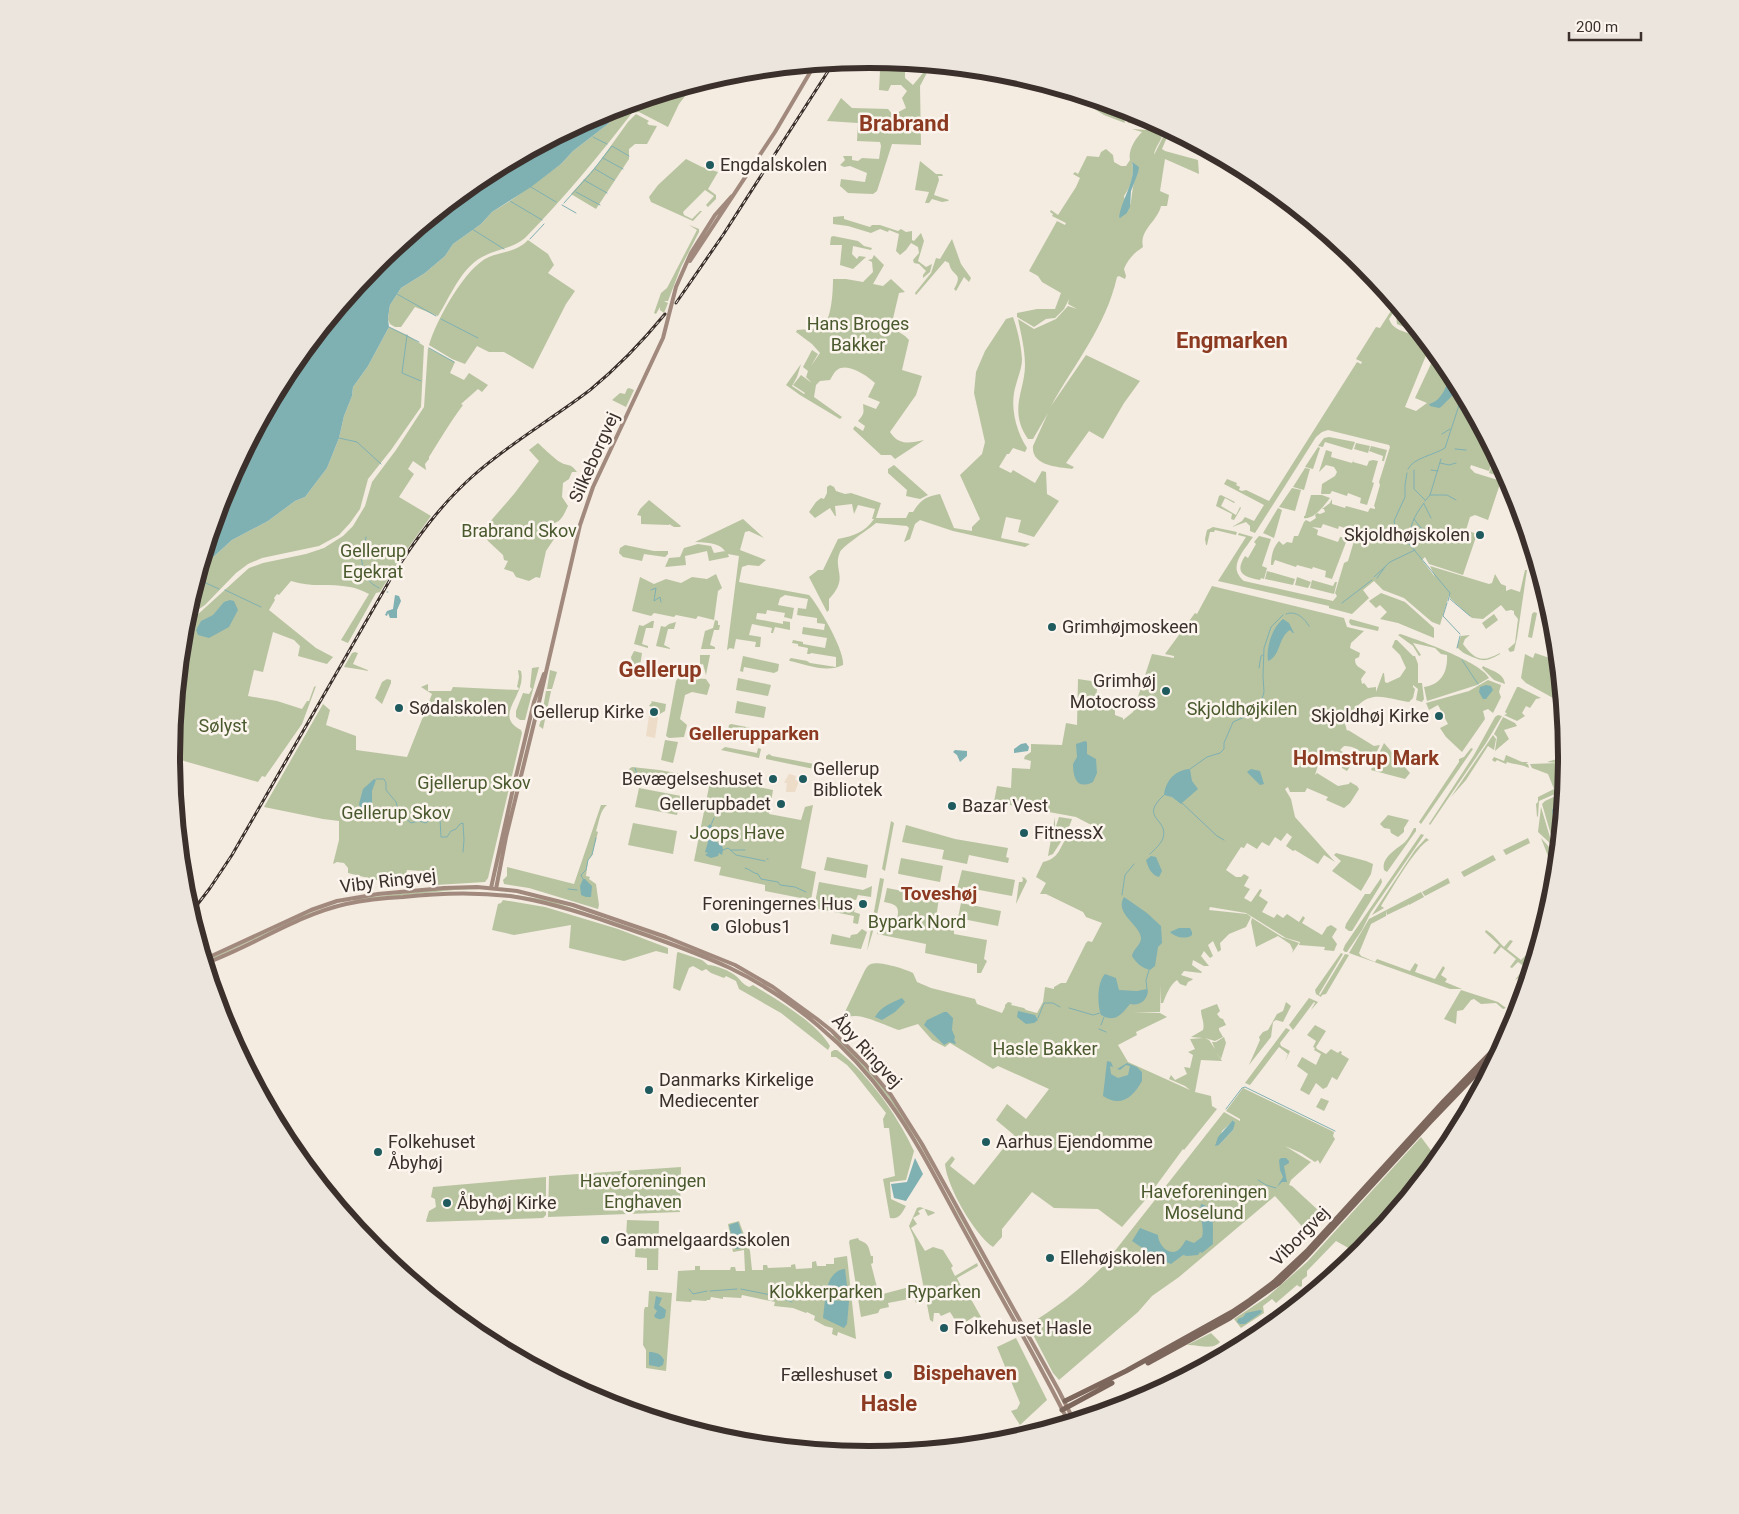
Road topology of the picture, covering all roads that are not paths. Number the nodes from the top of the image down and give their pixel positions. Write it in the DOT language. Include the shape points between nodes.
graph roads {
  1 [pos="812,70"];
  2 [pos="493,888"];
  3 [pos="492,894"];
  4 [pos="210,956"];
  5 [pos="211,961"];
  6 [pos="1494,1050"];
  7 [pos="1488,1061"];
  8 [pos="1063,1406"];
  9 [pos="1070,1416"];
  10 [pos="1066,1417"];
  1 -- 2 [label="main road, Silkeborgvej" via="786,115 702,235 676,287 662,338 593,487 579,528"];
  2 -- 3 [label="main road, Silkeborgvej"];
  2 -- 4 [label="main road, Viby Ringvej" via="444,888 337,901"];
  2 -- 8 [label="main road, Åby Ringvej" via="529,893 573,905 720,958 774,987 832,1031 875,1076 907,1120"];
  3 -- 5 [label="main road, Viby Ringvej" via="435,894 342,905 313,914"];
  3 -- 8 [label="main road, Åby Ringvej" via="571,910 710,960 773,993 826,1032 871,1079 903,1122"];
  6 -- 8 [label="main road, Viborgvej" via="1308,1250 1274,1282 1232,1312"];
  7 -- 8 [label="main road, Viborgvej" via="1279,1283 1230,1318"];
  8 -- 9 [label="main road"];
  8 -- 10 [label="main road"];
}
